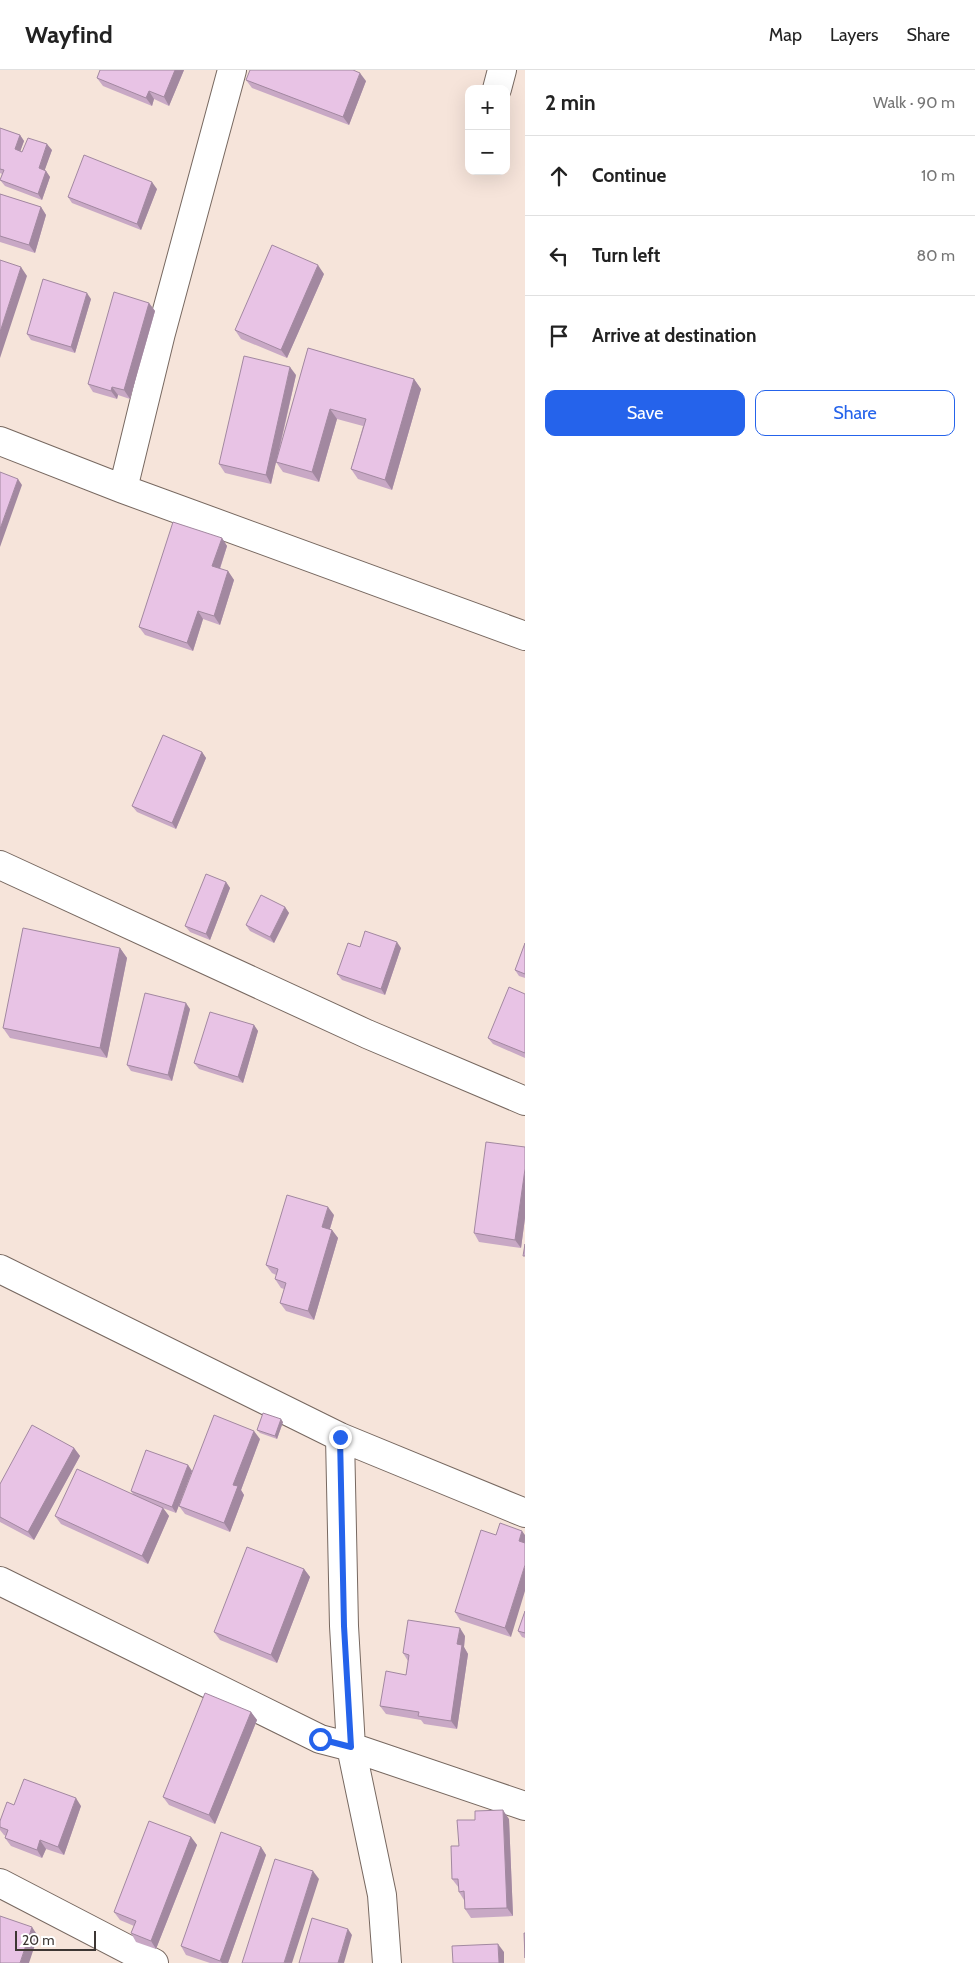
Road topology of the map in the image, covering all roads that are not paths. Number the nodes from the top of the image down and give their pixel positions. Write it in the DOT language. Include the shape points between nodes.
graph roads {
  1 [pos="232,70"];
  2 [pos="502,70"];
  3 [pos="498,85"];
  4 [pos="0,441"];
  5 [pos="123,489"];
  6 [pos="525,636"];
  7 [pos="0,865"];
  8 [pos="525,1100"];
  9 [pos="0,1269"];
  10 [pos="340,1437"];
  11 [pos="525,1513"];
  12 [pos="0,1581"];
  13 [pos="351,1747"];
  14 [pos="525,1806"];
  15 [pos="0,1883"];
  16 [pos="154,1963"];
  17 [pos="387,1963"];
  1 -- 5 [label="street"];
  2 -- 3 [label="street"];
  4 -- 5 [label="street"];
  5 -- 6 [label="street"];
  7 -- 8 [label="street" via="367,1034"];
  9 -- 10 [label="street"];
  10 -- 11 [label="street"];
  10 -- 13 [label="street" via="344,1626"];
  12 -- 13 [label="street" via="320,1739"];
  13 -- 14 [label="street"];
  13 -- 17 [label="street" via="382,1895"];
  15 -- 16 [label="street"];
}
